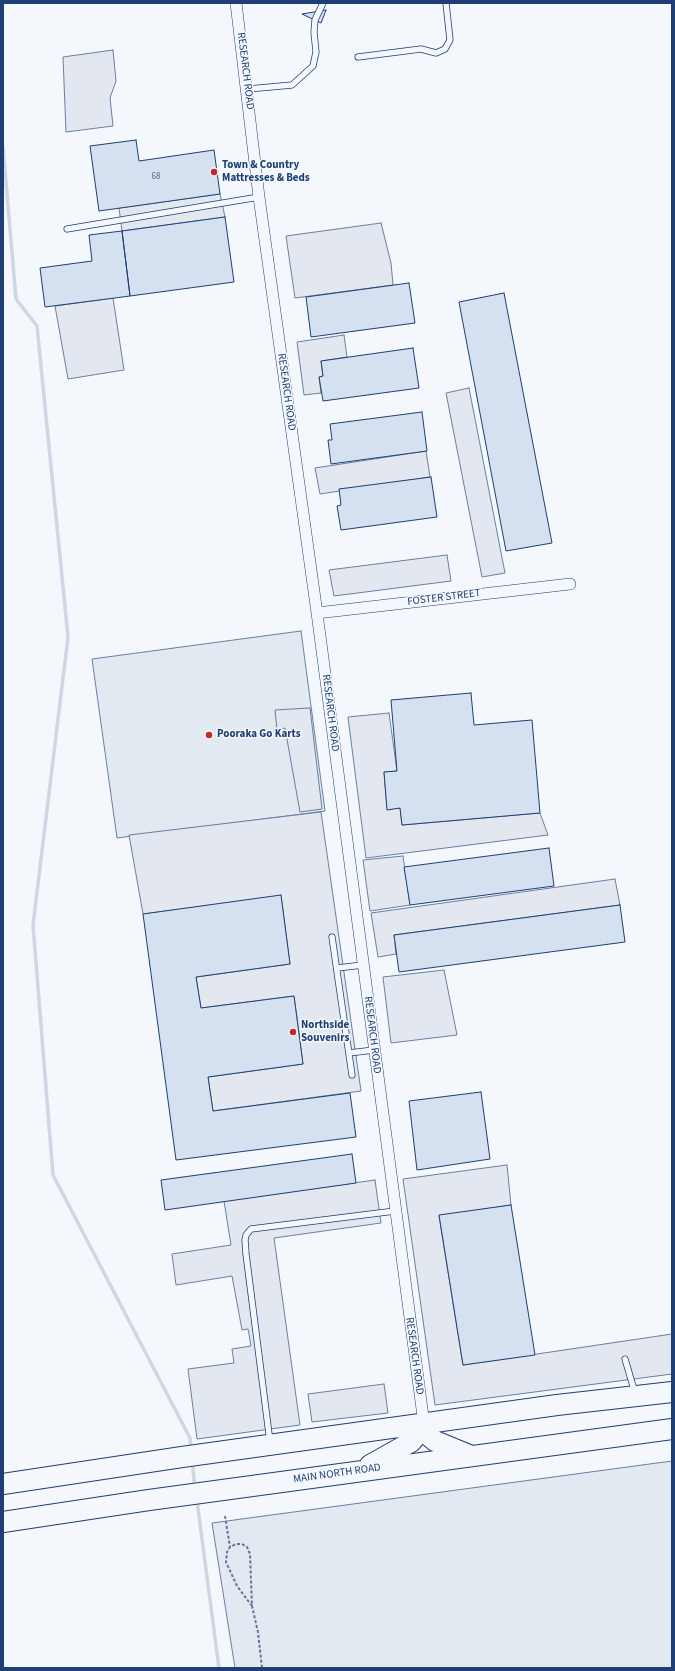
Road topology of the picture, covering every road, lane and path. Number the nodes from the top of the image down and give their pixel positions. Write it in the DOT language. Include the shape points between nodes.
graph roads {
  1 [pos="236,3"];
  2 [pos="323,3"];
  3 [pos="446,3"];
  4 [pos="358,57"];
  5 [pos="248,89"];
  6 [pos="259,197"];
  7 [pos="67,229"];
  8 [pos="570,584"];
  9 [pos="317,613"];
  10 [pos="332,937"];
  11 [pos="363,965"];
  12 [pos="337,968"];
  13 [pos="374,1050"];
  14 [pos="349,1053"];
  15 [pos="352,1075"];
  16 [pos="395,1211"];
  17 [pos="625,1359"];
  18 [pos="672,1392"];
  19 [pos="636,1397"];
  20 [pos="424,1424"];
  21 [pos="672,1430"];
  22 [pos="270,1445"];
  23 [pos="473,1456"];
  24 [pos="359,1471"];
  25 [pos="3,1484"];
  26 [pos="225,1516"];
  27 [pos="3,1522"];
  28 [pos="230,1547"];
  29 [pos="252,1606"];
  30 [pos="262,1668"];
  1 -- 5 [label="street, RESEARCH ROAD"];
  2 -- 5 [label="lane" via="314,32 316,52 313,66 292,84"];
  3 -- 4 [label="lane" via="450,40 445,49 436,53 421,49"];
  5 -- 6 [label="street, RESEARCH ROAD"];
  6 -- 7 [label="lane"];
  6 -- 9 [label="street, RESEARCH ROAD"];
  8 -- 9 [label="street, FOSTER STREET"];
  9 -- 11 [label="street, RESEARCH ROAD"];
  10 -- 12 [label="lane"];
  11 -- 12 [label="lane"];
  11 -- 13 [label="street, RESEARCH ROAD"];
  12 -- 14 [label="lane"];
  13 -- 14 [label="lane"];
  13 -- 16 [label="street, RESEARCH ROAD"];
  14 -- 15 [label="lane"];
  16 -- 20 [label="street, RESEARCH ROAD"];
  16 -- 22 [label="lane" via="252,1229 246,1235 246,1254"];
  17 -- 19 [label="lane"];
  18 -- 19 [label="highway"];
  19 -- 20 [label="highway" via="557,1405"];
  20 -- 22 [label="highway"];
  20 -- 23 [label="highway" via="429,1436 435,1441"];
  20 -- 24 [label="highway" via="411,1442"];
  21 -- 23 [label="highway, MAIN NORTH ROAD"];
  22 -- 25 [label="highway"];
  23 -- 24 [label="highway, MAIN NORTH ROAD"];
  24 -- 27 [label="highway, MAIN NORTH ROAD"];
  26 -- 28 [label="path"];
  28 -- 29 [label="path" via="226,1562"];
  28 -- 29 [label="path" via="242,1544 247,1547 250,1554"];
  29 -- 30 [label="path"];
}
